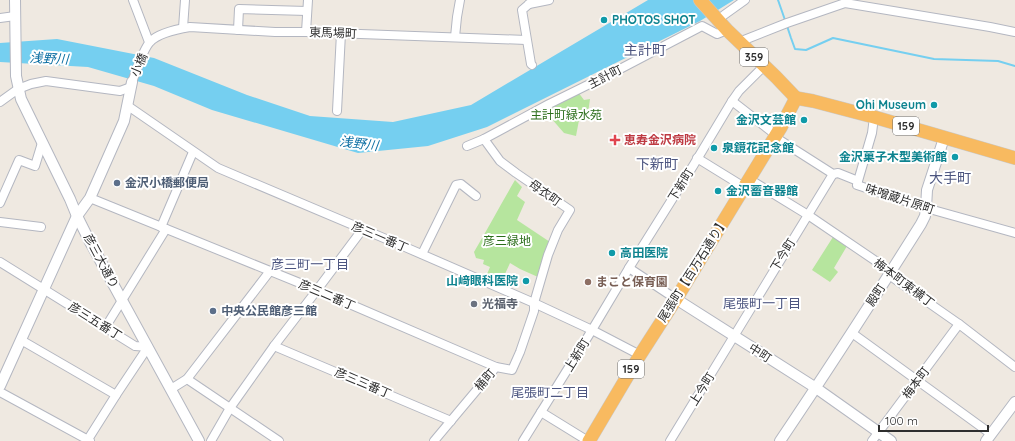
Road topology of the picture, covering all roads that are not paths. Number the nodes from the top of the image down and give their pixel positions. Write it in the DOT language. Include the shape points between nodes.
graph roads {
  1 [pos="15,0"];
  2 [pos="134,0"];
  3 [pos="185,0"];
  4 [pos="308,0"];
  5 [pos="460,0"];
  6 [pos="521,0"];
  7 [pos="549,0"];
  8 [pos="700,0"];
  9 [pos="745,0"];
  10 [pos="838,3"];
  11 [pos="529,4"];
  12 [pos="307,11"];
  13 [pos="15,16"];
  14 [pos="0,18"];
  15 [pos="716,18"];
  16 [pos="183,28"];
  17 [pos="238,30"];
  18 [pos="306,32"];
  19 [pos="722,32"];
  20 [pos="1015,32"];
  21 [pos="341,33"];
  22 [pos="455,37"];
  23 [pos="526,40"];
  24 [pos="739,42"];
  25 [pos="148,45"];
  26 [pos="532,65"];
  27 [pos="764,66"];
  28 [pos="131,85"];
  29 [pos="18,88"];
  30 [pos="796,98"];
  31 [pos="732,101"];
  32 [pos="0,102"];
  33 [pos="128,106"];
  34 [pos="337,111"];
  35 [pos="874,117"];
  36 [pos="775,136"];
  37 [pos="944,138"];
  38 [pos="484,139"];
  39 [pos="42,143"];
  40 [pos="467,146"];
  41 [pos="193,152"];
  42 [pos="697,158"];
  43 [pos="1015,158"];
  44 [pos="834,174"];
  45 [pos="858,181"];
  46 [pos="747,183"];
  47 [pos="476,196"];
  48 [pos="90,198"];
  49 [pos="0,203"];
  50 [pos="926,208"];
  51 [pos="808,215"];
  52 [pos="77,216"];
  53 [pos="0,222"];
  54 [pos="41,227"];
  55 [pos="163,228"];
  56 [pos="362,230"];
  57 [pos="1015,233"];
  58 [pos="422,254"];
  59 [pos="0,262"];
  60 [pos="629,268"];
  61 [pos="270,271"];
  62 [pos="889,275"];
  63 [pos="44,289"];
  64 [pos="317,290"];
  65 [pos="676,299"];
  66 [pos="122,301"];
  67 [pos="534,303"];
  68 [pos="959,324"];
  69 [pos="105,328"];
  70 [pos="592,330"];
  71 [pos="852,333"];
  72 [pos="734,337"];
  73 [pos="21,340"];
  74 [pos="274,346"];
  75 [pos="148,347"];
  76 [pos="640,355"];
  77 [pos="496,367"];
  78 [pos="1015,367"];
  79 [pos="187,379"];
  80 [pos="918,381"];
  81 [pos="0,386"];
  82 [pos="816,388"];
  83 [pos="171,389"];
  84 [pos="0,392"];
  85 [pos="116,395"];
  86 [pos="1015,402"];
  87 [pos="230,408"];
  88 [pos="541,412"];
  89 [pos="451,421"];
  90 [pos="878,432"];
  91 [pos="988,438"];
  92 [pos="88,440"];
  93 [pos="199,441"];
  94 [pos="211,441"];
  95 [pos="279,441"];
  96 [pos="434,441"];
  97 [pos="523,441"];
  98 [pos="588,441"];
  99 [pos="670,441"];
  100 [pos="780,441"];
  101 [pos="872,441"];
  102 [pos="891,441"];
  1 -- 13 [label="street, 彦三大通り"];
  2 -- 25 [label="street"];
  3 -- 16 [label="street"];
  4 -- 12 [label="street"];
  5 -- 22 [label="street"];
  6 -- 11 [label="street"];
  7 -- 11 [label="street"];
  8 -- 15 [label="highway, 359"];
  9 -- 15 [label="street"];
  10 -- 20 [label="street"];
  10 -- 24 [label="street"];
  11 -- 23 [label="street" via="522,10"];
  12 -- 17 [label="street" via="239,9"];
  12 -- 18 [label="street"];
  13 -- 14 [label="street"];
  13 -- 29 [label="street, 彦三大通り"];
  15 -- 19 [label="highway, 359"];
  16 -- 17 [label="street, 東馬場町"];
  16 -- 25 [label="street, 東馬場町" via="156,37"];
  17 -- 18 [label="street, 東馬場町"];
  18 -- 21 [label="street, 東馬場町"];
  19 -- 24 [label="highway, 359"];
  19 -- 38 [label="street, 主計町" via="702,26"];
  21 -- 22 [label="street, 東馬場町"];
  21 -- 34 [label="street"];
  22 -- 23 [label="street, 東馬場町"];
  23 -- 26 [label="street"];
  24 -- 27 [label="highway, 359"];
  25 -- 28 [label="street, 小橋"];
  27 -- 30 [label="highway, 359"];
  27 -- 31 [label="street, 下新町"];
  28 -- 29 [label="street" via="120,91 46,81"];
  28 -- 33 [label="street"];
  29 -- 32 [label="street"];
  29 -- 39 [label="street, 彦三大通り"];
  30 -- 35 [label="highway, 159" via="813,100"];
  30 -- 36 [label="highway, 尾張町【百万石通り】 / 159"];
  31 -- 36 [label="street, 味噌蔵片原町"];
  31 -- 42 [label="street, 下新町"];
  33 -- 41 [label="street, 彦三一番丁"];
  33 -- 48 [label="street" via="124,121"];
  35 -- 37 [label="highway, 159"];
  35 -- 45 [label="street"];
  36 -- 44 [label="street, 味噌蔵片原町"];
  36 -- 46 [label="highway, 尾張町【百万石通り】 / 159"];
  37 -- 43 [label="highway, 159"];
  37 -- 50 [label="street, 殿町" via="927,190"];
  38 -- 40 [label="street, 主計町"];
  38 -- 67 [label="street, 母衣町" via="500,161 570,210 558,230"];
  39 -- 49 [label="street" via="35,166 19,160"];
  39 -- 52 [label="street, 彦三大通り"];
  41 -- 55 [label="street"];
  41 -- 56 [label="street, 彦三一番丁" via="218,168"];
  42 -- 46 [label="street, 梅本町東横丁"];
  42 -- 60 [label="street, 下新町"];
  44 -- 45 [label="street, 味噌蔵片原町" via="838,173"];
  44 -- 51 [label="street, 下今町"];
  45 -- 50 [label="street, 味噌蔵片原町" via="857,185"];
  46 -- 51 [label="street, 梅本町東横丁"];
  46 -- 65 [label="highway, 尾張町【百万石通り】 / 159"];
  47 -- 58 [label="street" via="461,184 456,185"];
  48 -- 52 [label="street"];
  48 -- 55 [label="street, 彦三二番丁"];
  50 -- 57 [label="street, 味噌蔵片原町"];
  50 -- 62 [label="street, 殿町" via="921,224"];
  51 -- 62 [label="street, 梅本町東横丁" via="886,268"];
  51 -- 72 [label="street, 下今町"];
  52 -- 63 [label="street"];
  52 -- 66 [label="street, 彦三大通り"];
  53 -- 54 [label="street"];
  55 -- 61 [label="street, 彦三二番丁"];
  55 -- 66 [label="street"];
  56 -- 58 [label="street, 彦三一番丁"];
  56 -- 64 [label="street"];
  58 -- 67 [label="street, 彦三一番丁"];
  59 -- 63 [label="street, 彦三五番丁"];
  60 -- 65 [label="street, 中町"];
  60 -- 70 [label="street, 上新町"];
  61 -- 64 [label="street, 彦三二番丁"];
  61 -- 79 [label="street"];
  62 -- 68 [label="street, 梅本町東横丁"];
  62 -- 71 [label="street, 殿町"];
  63 -- 69 [label="street, 彦三五番丁"];
  63 -- 73 [label="street"];
  64 -- 74 [label="street"];
  64 -- 77 [label="street, 彦三二番丁"];
  65 -- 72 [label="street, 中町"];
  65 -- 76 [label="highway, 尾張町【百万石通り】 / 159"];
  66 -- 69 [label="street"];
  66 -- 75 [label="street, 彦三大通り"];
  67 -- 70 [label="street, 彦三一番丁"];
  67 -- 77 [label="street, 桶町" via="534,311 512,370"];
  68 -- 78 [label="street, 梅本町東横丁"];
  68 -- 80 [label="street, 梅本町"];
  69 -- 75 [label="street, 彦三五番丁" via="135,346"];
  70 -- 76 [label="street, 彦三一番丁"];
  70 -- 88 [label="street, 上新町"];
  71 -- 80 [label="street"];
  71 -- 82 [label="street, 殿町"];
  72 -- 82 [label="street, 中町"];
  72 -- 99 [label="street, 上今町"];
  73 -- 81 [label="street"];
  73 -- 85 [label="street"];
  74 -- 87 [label="street"];
  74 -- 89 [label="street, 彦三三番丁"];
  75 -- 83 [label="street, 彦三大通り"];
  75 -- 85 [label="street"];
  76 -- 98 [label="highway, 尾張町【百万石通り】 / 159"];
  77 -- 89 [label="street, 桶町"];
  79 -- 83 [label="street"];
  79 -- 87 [label="street"];
  80 -- 90 [label="street, 梅本町"];
  80 -- 91 [label="street"];
  82 -- 90 [label="street, 中町"];
  82 -- 100 [label="street, 殿町"];
  83 -- 93 [label="street, 彦三大通り"];
  84 -- 92 [label="street"];
  85 -- 92 [label="street"];
  86 -- 91 [label="street"];
  87 -- 94 [label="street"];
  87 -- 95 [label="street"];
  88 -- 97 [label="street, 上新町"];
  88 -- 98 [label="street"];
  89 -- 96 [label="street, 桶町"];
  90 -- 101 [label="street, 梅本町"];
  90 -- 102 [label="street, 中町"];
}
